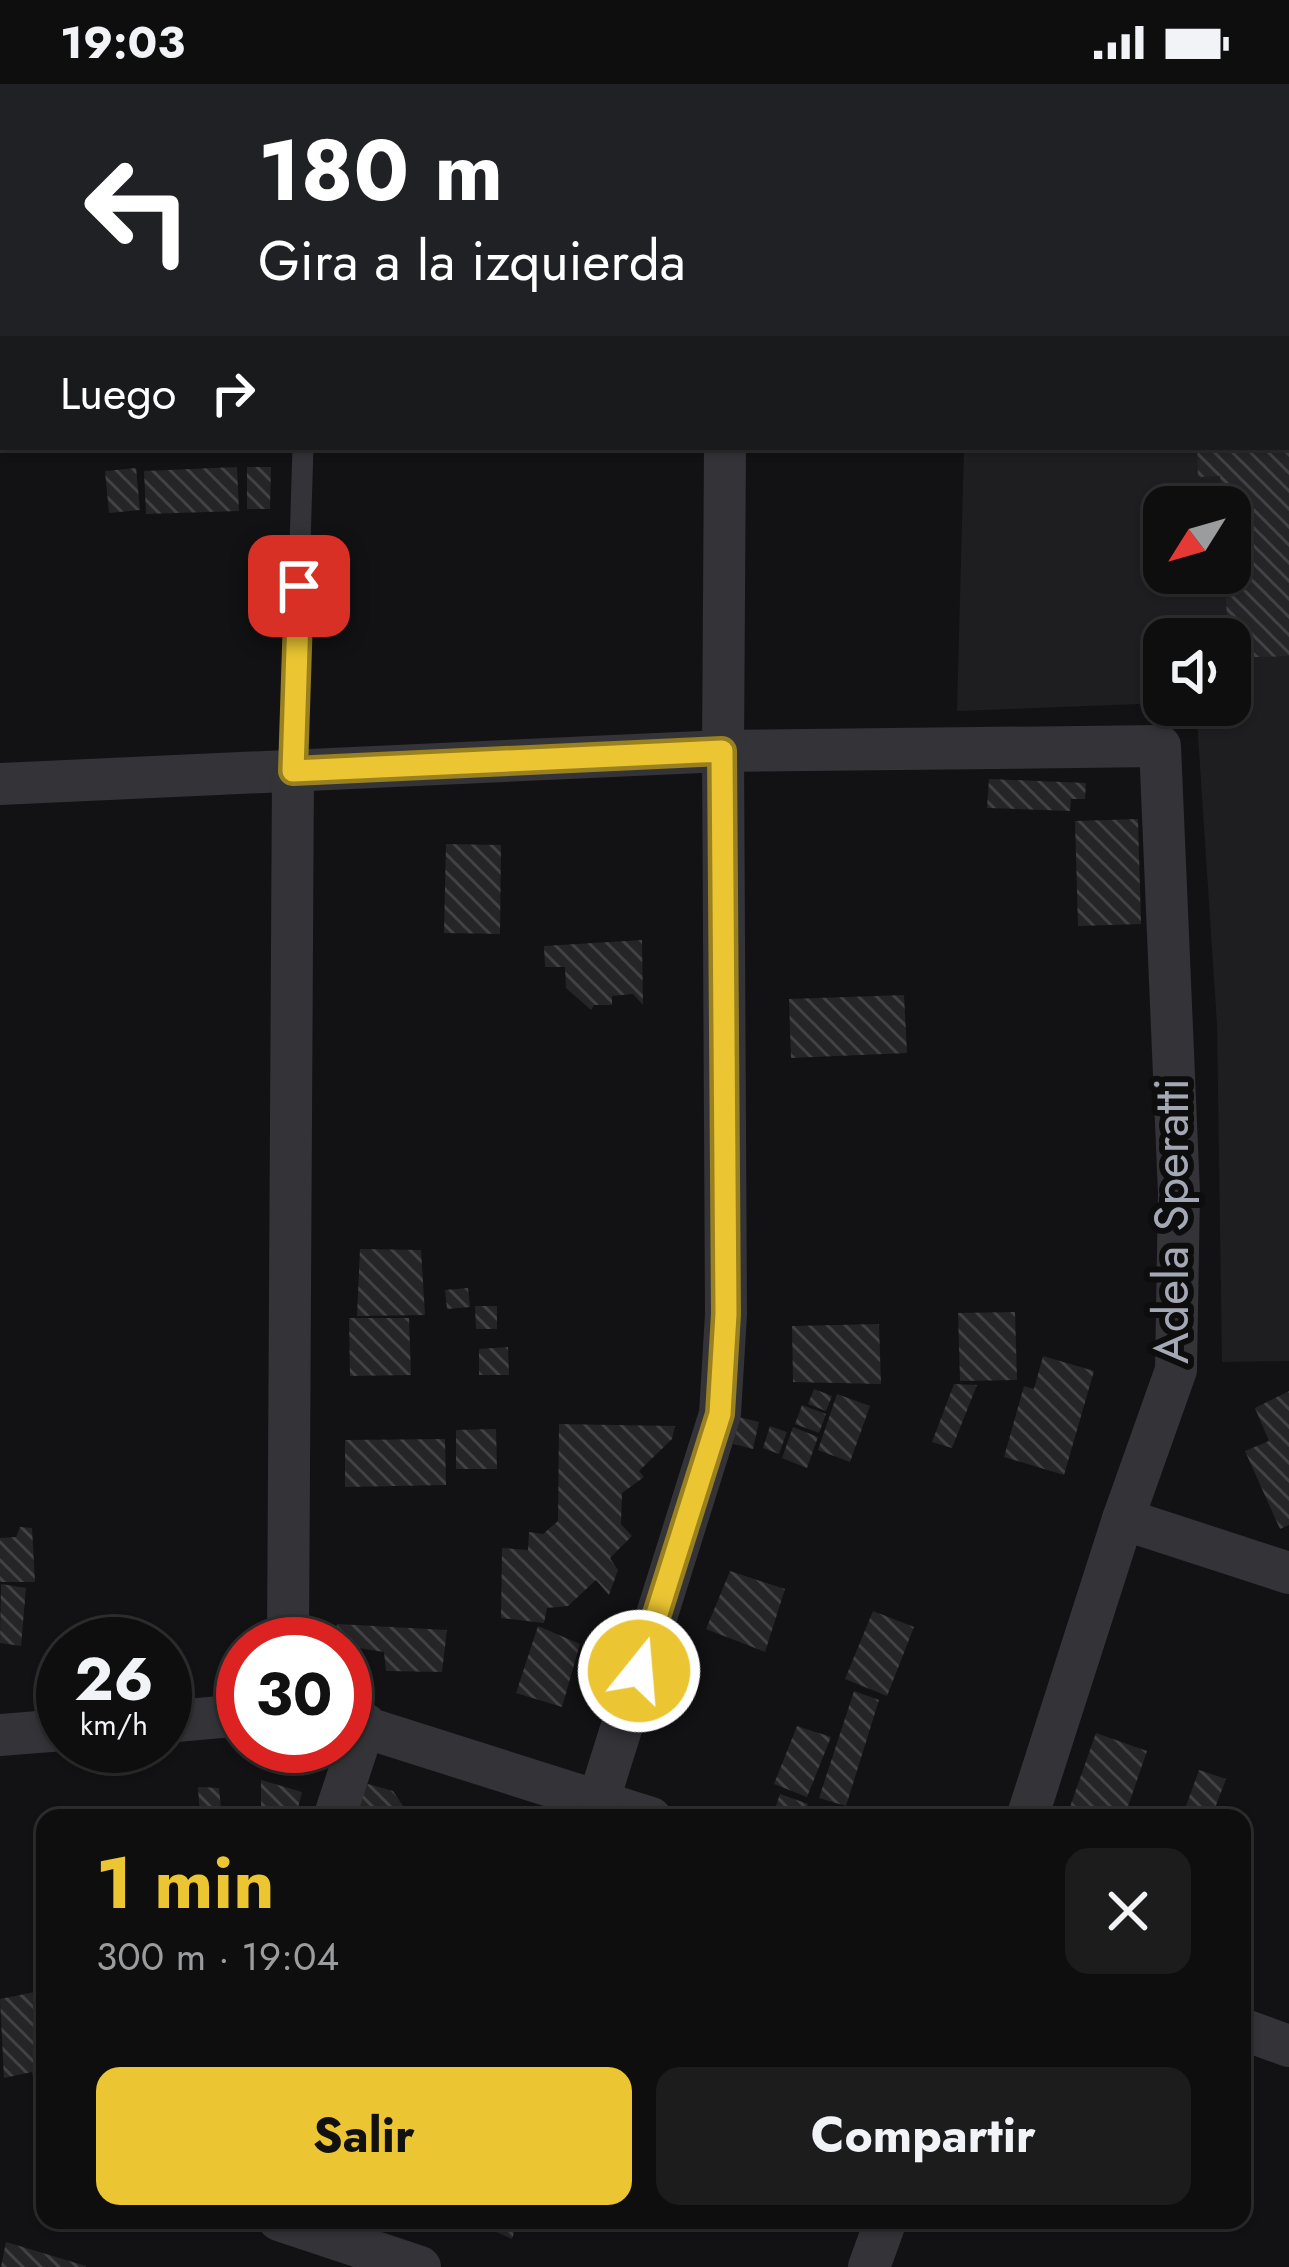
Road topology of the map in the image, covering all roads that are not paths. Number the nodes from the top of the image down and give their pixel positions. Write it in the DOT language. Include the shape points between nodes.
graph roads {
  1 [pos="303,450"];
  2 [pos="725,450"];
  3 [pos="722,751"];
  4 [pos="293,771"];
  5 [pos="0,784"];
  6 [pos="1123,1520"];
  7 [pos="1289,1573"];
  8 [pos="288,1617"];
  9 [pos="372,1728"];
  10 [pos="36,1732"];
  11 [pos="0,1735"];
  12 [pos="344,1773"];
  13 [pos="598,1799"];
  14 [pos="336,1809"];
  15 [pos="626,1809"];
  16 [pos="1030,1809"];
  17 [pos="1251,2033"];
  18 [pos="1289,2046"];
  19 [pos="306,2229"];
  20 [pos="883,2229"];
  21 [pos="420,2267"];
  22 [pos="869,2267"];
  1 -- 4 [label="lane"];
  2 -- 3 [label="street"];
  3 -- 4 [label="street"];
  3 -- 6 [label="street, Adela Speratti" via="1160,746 1179,1193 1176,1370"];
  3 -- 13 [label="street" via="720,1414"];
  4 -- 5 [label="street"];
  4 -- 8 [label="street"];
  6 -- 7 [label="street"];
  6 -- 16 [label="street, Adela Speratti"];
  9 -- 13 [label="street"];
  10 -- 11 [label="street"];
  12 -- 14 [label="street"];
  13 -- 15 [label="street"];
  17 -- 18 [label="street"];
  19 -- 21 [label="street"];
  20 -- 22 [label="street"];
}
